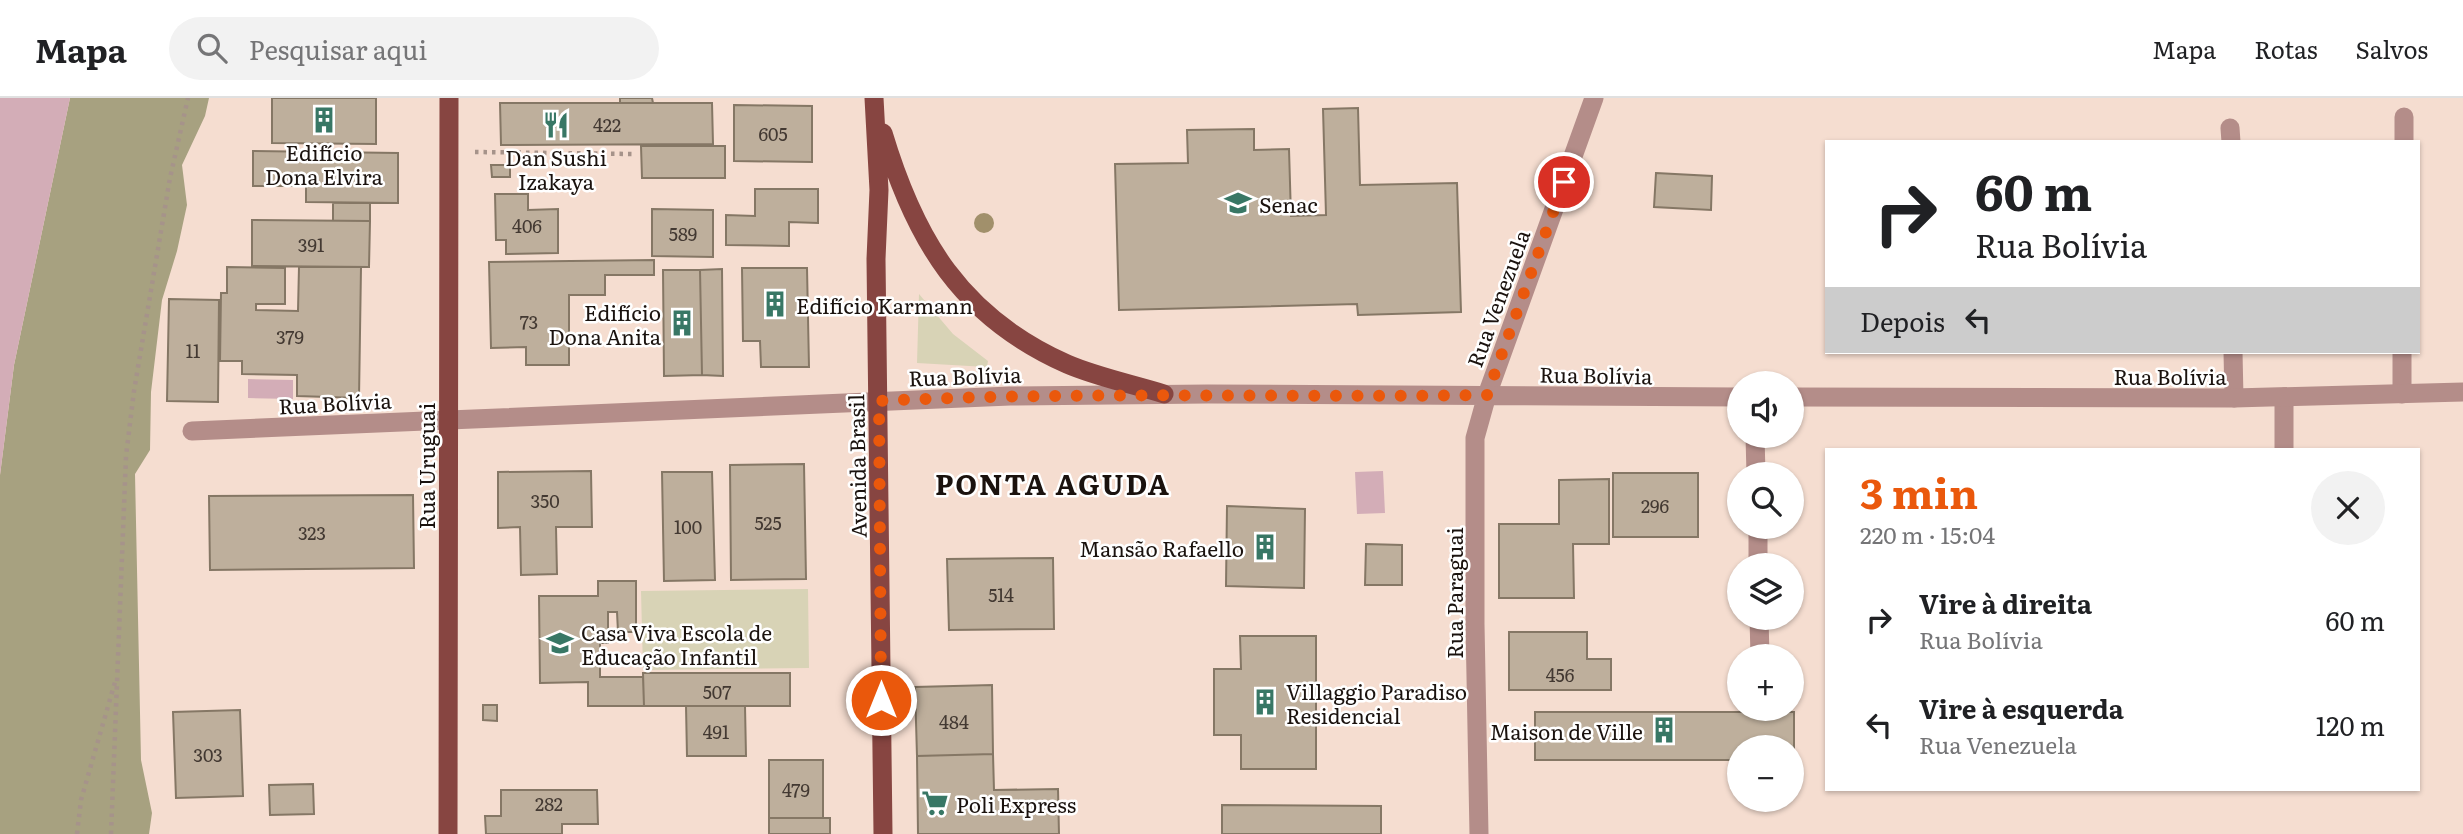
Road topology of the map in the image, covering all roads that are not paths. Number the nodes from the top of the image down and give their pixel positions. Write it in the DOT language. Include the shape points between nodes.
graph roads {
  1 [pos="449,98"];
  2 [pos="1594,98"];
  3 [pos="874,99"];
  4 [pos="2404,117"];
  5 [pos="2403,140"];
  6 [pos="2234,354"];
  7 [pos="2402,354"];
  8 [pos="2463,392"];
  9 [pos="1164,394"];
  10 [pos="2402,394"];
  11 [pos="1487,395"];
  12 [pos="1727,397"];
  13 [pos="1804,397"];
  14 [pos="2284,397"];
  15 [pos="2234,398"];
  16 [pos="879,401"];
  17 [pos="449,420"];
  18 [pos="192,431"];
  19 [pos="2284,448"];
  20 [pos="448,834"];
  21 [pos="883,834"];
  22 [pos="1479,834"];
  1 -- 17 [label="main road, Rua Uruguai"];
  2 -- 11 [label="street, Rua Venezuela"];
  3 -- 9 [label="main road" via="898,182 916,221 946,272 990,318 1069,365"];
  3 -- 16 [label="main road, Avenida Brasil"];
  4 -- 5 [label="street"];
  6 -- 15 [label="street"];
  7 -- 10 [label="street"];
  8 -- 10 [label="street, Rua Bolívia"];
  9 -- 11 [label="street, Rua Bolívia"];
  9 -- 16 [label="street, Rua Bolívia"];
  10 -- 14 [label="street, Rua Bolívia"];
  11 -- 12 [label="street, Rua Bolívia"];
  11 -- 22 [label="street, Rua Paraguai" via="1475,438"];
  13 -- 15 [label="street, Rua Bolívia"];
  14 -- 15 [label="street, Rua Bolívia"];
  14 -- 19 [label="street"];
  16 -- 17 [label="street, Rua Bolívia"];
  16 -- 21 [label="main road, Avenida Brasil"];
  17 -- 18 [label="street, Rua Bolívia"];
  17 -- 20 [label="main road, Rua Uruguai"];
}
